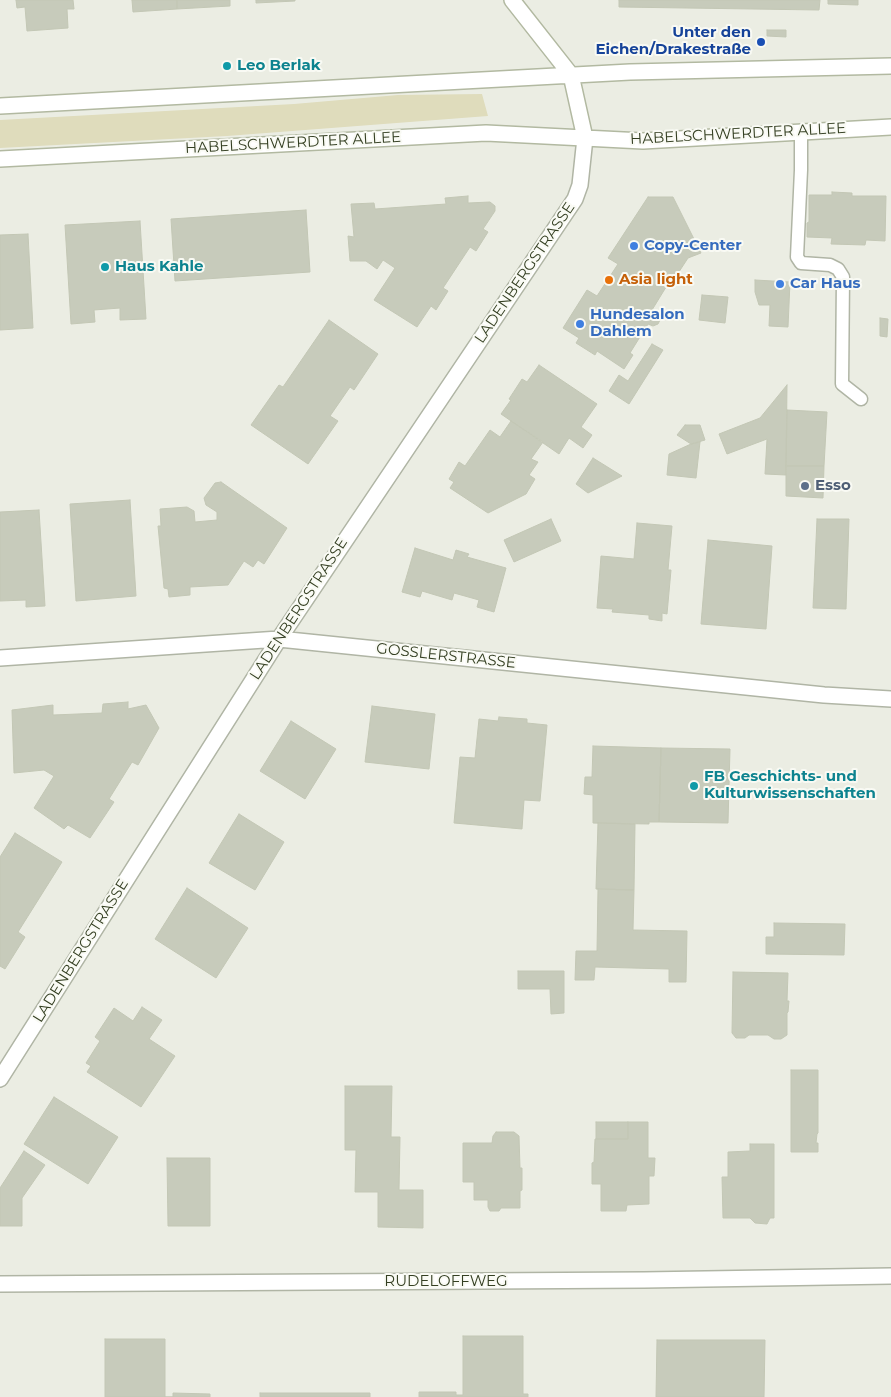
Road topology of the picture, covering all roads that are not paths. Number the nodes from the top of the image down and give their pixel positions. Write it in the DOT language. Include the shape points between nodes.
graph roads {
  1 [pos="512,0"];
  2 [pos="891,66"];
  3 [pos="571,75"];
  4 [pos="0,106"];
  5 [pos="891,127"];
  6 [pos="801,131"];
  7 [pos="585,138"];
  8 [pos="0,159"];
  9 [pos="861,399"];
  10 [pos="279,639"];
  11 [pos="0,658"];
  12 [pos="891,699"];
  13 [pos="0,1079"];
  14 [pos="891,1276"];
  15 [pos="0,1284"];
  1 -- 3 [label="street"];
  2 -- 3 [label="street"];
  3 -- 4 [label="street"];
  3 -- 7 [label="street"];
  5 -- 6 [label="street, HABELSCHWERDTER ALLEE"];
  6 -- 7 [label="street, HABELSCHWERDTER ALLEE" via="643,141"];
  6 -- 9 [label="lane" via="797,257 801,263 830,265 843,277 842,384"];
  7 -- 8 [label="street, HABELSCHWERDTER ALLEE" via="486,132"];
  7 -- 10 [label="street, LADENBERGSTRASSE" via="580,185 575,199"];
  10 -- 11 [label="street, GOSSLERSTRASSE"];
  10 -- 12 [label="street, GOSSLERSTRASSE"];
  10 -- 13 [label="street, LADENBERGSTRASSE"];
  14 -- 15 [label="street, RUDELOFFWEG"];
}
